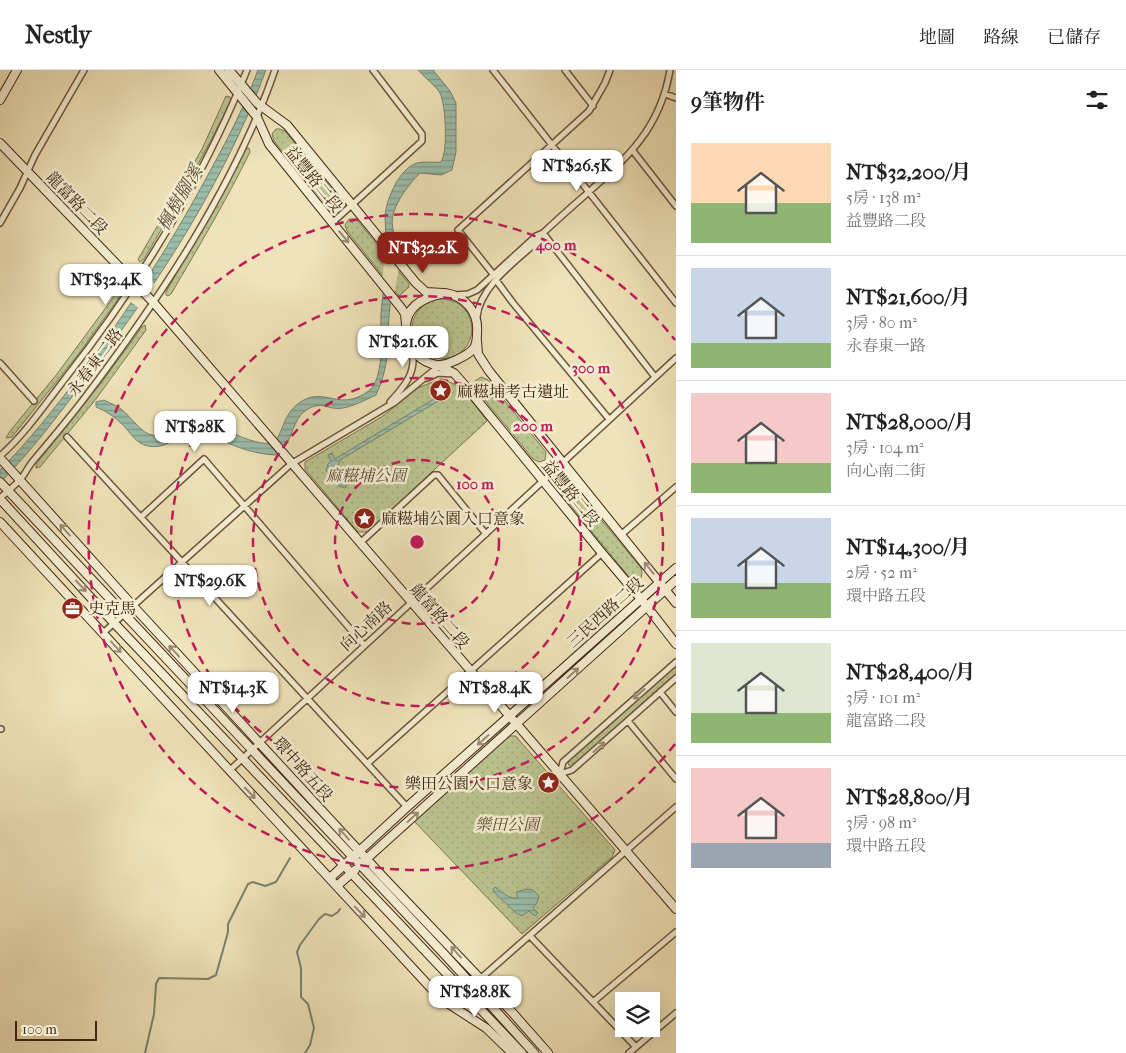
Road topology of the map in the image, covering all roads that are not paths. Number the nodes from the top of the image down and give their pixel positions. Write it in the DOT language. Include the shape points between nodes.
graph roads {
  1 [pos="17,70"];
  2 [pos="84,70"];
  3 [pos="219,70"];
  4 [pos="229,70"];
  5 [pos="248,70"];
  6 [pos="275,70"];
  7 [pos="373,70"];
  8 [pos="494,70"];
  9 [pos="565,70"];
  10 [pos="610,70"];
  11 [pos="670,70"];
  12 [pos="241,91"];
  13 [pos="664,94"];
  14 [pos="676,98"];
  15 [pos="0,100"];
  16 [pos="259,105"];
  17 [pos="593,106"];
  18 [pos="255,115"];
  19 [pos="0,143"];
  20 [pos="552,145"];
  21 [pos="633,151"];
  22 [pos="28,171"];
  23 [pos="589,191"];
  24 [pos="675,202"];
  25 [pos="352,205"];
  26 [pos="0,223"];
  27 [pos="332,223"];
  28 [pos="543,233"];
  29 [pos="495,277"];
  30 [pos="134,282"];
  31 [pos="448,294"];
  32 [pos="153,302"];
  33 [pos="676,303"];
  34 [pos="476,320"];
  35 [pos="406,324"];
  36 [pos="477,340"];
  37 [pos="411,348"];
  38 [pos="676,358"];
  39 [pos="0,363"];
  40 [pos="439,366"];
  41 [pos="455,374"];
  42 [pos="656,377"];
  43 [pos="422,380"];
  44 [pos="34,400"];
  45 [pos="385,408"];
  46 [pos="609,420"];
  47 [pos="67,438"];
  48 [pos="0,458"];
  49 [pos="563,462"];
  50 [pos="291,464"];
  51 [pos="19,478"];
  52 [pos="542,480"];
  53 [pos="4,487"];
  54 [pos="676,487"];
  55 [pos="0,498"];
  56 [pos="244,506"];
  57 [pos="141,517"];
  58 [pos="0,522"];
  59 [pos="486,534"];
  60 [pos="622,534"];
  61 [pos="360,543"];
  62 [pos="602,553"];
  63 [pos="183,562"];
  64 [pos="676,568"];
  65 [pos="676,580"];
  66 [pos="660,582"];
  67 [pos="666,589"];
  68 [pos="642,599"];
  69 [pos="410,602"];
  70 [pos="676,603"];
  71 [pos="647,606"];
  72 [pos="134,607"];
  73 [pos="125,615"];
  74 [pos="115,624"];
  75 [pos="103,633"];
  76 [pos="676,644"];
  77 [pos="364,645"];
  78 [pos="676,662"];
  79 [pos="470,671"];
  80 [pos="676,678"];
  81 [pos="660,692"];
  82 [pos="307,698"];
  83 [pos="676,712"];
  84 [pos="509,716"];
  85 [pos="628,721"];
  86 [pos="516,725"];
  87 [pos="259,741"];
  88 [pos="252,750"];
  89 [pos="243,759"];
  90 [pos="368,763"];
  91 [pos="229,771"];
  92 [pos="560,774"];
  93 [pos="676,779"];
  94 [pos="407,807"];
  95 [pos="676,807"];
  96 [pos="360,851"];
  97 [pos="626,851"];
  98 [pos="353,857"];
  99 [pos="367,858"];
  100 [pos="360,865"];
  101 [pos="344,866"];
  102 [pos="351,873"];
  103 [pos="330,878"];
  104 [pos="338,885"];
  105 [pos="676,910"];
  106 [pos="676,932"];
  107 [pos="530,936"];
  108 [pos="480,979"];
  109 [pos="593,1002"];
  110 [pos="676,1013"];
  111 [pos="636,1047"];
  112 [pos="512,1053"];
  113 [pos="522,1053"];
  114 [pos="534,1053"];
  115 [pos="548,1053"];
  116 [pos="629,1053"];
  1 -- 15 [label="street"];
  2 -- 22 [label="street"];
  3 -- 12 [label="street"];
  4 -- 12 [label="street"];
  5 -- 12 [label="street"];
  6 -- 16 [label="street, 永春東二路"];
  7 -- 25 [label="street" via="422,134 422,141"];
  8 -- 20 [label="street"];
  9 -- 17 [label="street"];
  10 -- 17 [label="street"];
  11 -- 13 [label="street"];
  12 -- 16 [label="street, 益豐路二段"];
  12 -- 18 [label="street, 益豐路二段"];
  12 -- 30 [label="street" via="194,183"];
  13 -- 14 [label="street"];
  13 -- 21 [label="street"];
  16 -- 18 [label="street, 永春東二路"];
  16 -- 25 [label="street, 益豐路二段" via="287,125"];
  17 -- 20 [label="street"];
  18 -- 27 [label="street, 益豐路二段" via="269,144"];
  18 -- 32 [label="street, 永春東二路" via="200,227"];
  19 -- 22 [label="street, 龍富路二段"];
  20 -- 23 [label="street"];
  20 -- 29 [label="street" via="458,230"];
  21 -- 23 [label="street"];
  21 -- 24 [label="street"];
  22 -- 26 [label="street"];
  22 -- 30 [label="street, 龍富路二段"];
  23 -- 28 [label="street"];
  23 -- 33 [label="street"];
  25 -- 27 [label="street"];
  25 -- 31 [label="street, 益豐路二段" via="422,289"];
  27 -- 35 [label="street, 益豐路二段, one-way" via="396,300 405,314"];
  28 -- 29 [label="street" via="536,236"];
  28 -- 42 [label="street"];
  29 -- 31 [label="street" via="473,292"];
  29 -- 34 [label="street" via="480,302"];
  29 -- 46 [label="street"];
  30 -- 32 [label="street, 龍富路二段"];
  30 -- 48 [label="street" via="74,366"];
  31 -- 34 [label="street" via="467,304"];
  31 -- 35 [label="street" via="416,304 408,314"];
  32 -- 50 [label="street, 龍富路二段"];
  32 -- 51 [label="street, 永春東二路" via="104,372"];
  34 -- 36 [label="street, 益豐路二段"];
  35 -- 37 [label="street" via="406,337"];
  36 -- 40 [label="street" via="464,356"];
  36 -- 49 [label="street, 益豐路二段" via="478,354 484,366"];
  37 -- 40 [label="street, 益豐路二段" via="422,360"];
  37 -- 45 [label="street" via="412,374"];
  38 -- 42 [label="street, 向心南路"];
  39 -- 44 [label="street"];
  40 -- 41 [label="street, 益豐路二段"];
  40 -- 43 [label="street"];
  41 -- 43 [label="street" via="438,373"];
  41 -- 52 [label="street, 益豐路二段"];
  42 -- 46 [label="street, 向心南路"];
  43 -- 45 [label="street"];
  45 -- 50 [label="street"];
  46 -- 49 [label="street, 向心南路"];
  47 -- 57 [label="street"];
  48 -- 51 [label="street, 環中路五段"];
  49 -- 52 [label="street, 向心南路"];
  49 -- 60 [label="street, 益豐路二段"];
  50 -- 56 [label="street"];
  50 -- 61 [label="street, 龍富路二段"];
  51 -- 53 [label="street, 永春東二路"];
  72 -- 51 [label="street, 環中路五段, one-way"];
  52 -- 59 [label="street, 向心南路"];
  52 -- 62 [label="street, 益豐路二段"];
  53 -- 55 [label="street, 永春東二路"];
  53 -- 73 [label="street, 環中路五段"];
  54 -- 60 [label="street"];
  55 -- 74 [label="street, one-way"];
  56 -- 57 [label="street" via="204,459"];
  56 -- 63 [label="street"];
  56 -- 77 [label="street"];
  57 -- 63 [label="street"];
  58 -- 75 [label="street"];
  59 -- 61 [label="street" via="438,475 434,475"];
  59 -- 69 [label="street, 向心南路"];
  66 -- 60 [label="street, 益豐路二段, one-way"];
  61 -- 69 [label="street, 龍富路二段"];
  62 -- 68 [label="street, 益豐路二段"];
  62 -- 79 [label="street"];
  63 -- 72 [label="street"];
  63 -- 82 [label="street"];
  64 -- 66 [label="street, 三民西路二段"];
  65 -- 67 [label="street, 三民西路二段"];
  66 -- 67 [label="street, 益豐路二段"];
  66 -- 68 [label="street, 三民西路二段"];
  67 -- 70 [label="street, 益豐路二段"];
  67 -- 71 [label="street, 三民西路二段"];
  68 -- 71 [label="street, 益豐路二段"];
  68 -- 84 [label="street, 三民西路二段"];
  69 -- 77 [label="street, 向心南路"];
  69 -- 79 [label="street, 龍富路二段"];
  71 -- 76 [label="street, 益豐路二段"];
  86 -- 71 [label="street, 三民西路二段, one-way"];
  72 -- 73 [label="street"];
  87 -- 72 [label="street, 環中路五段, one-way"];
  73 -- 74 [label="street"];
  73 -- 88 [label="street, 環中路五段"];
  74 -- 75 [label="street"];
  74 -- 89 [label="street"];
  75 -- 91 [label="street, one-way"];
  77 -- 82 [label="street, 向心南路"];
  78 -- 92 [label="street, one-way" via="563,762"];
  79 -- 84 [label="street, 龍富路二段"];
  79 -- 90 [label="street"];
  80 -- 81 [label="street"];
  81 -- 83 [label="street"];
  81 -- 85 [label="street"];
  82 -- 87 [label="street, 向心南路"];
  82 -- 90 [label="street"];
  84 -- 86 [label="street, 龍富路二段"];
  84 -- 94 [label="street, 三民西路二段, one-way"];
  92 -- 85 [label="street, one-way" via="572,770"];
  85 -- 93 [label="street"];
  86 -- 92 [label="street, 龍富路二段"];
  99 -- 86 [label="street, 三民西路二段, one-way"];
  87 -- 88 [label="street, 向心南路"];
  96 -- 87 [label="street, 環中路五段, one-way"];
  88 -- 89 [label="street, 向心南路"];
  88 -- 98 [label="street, 環中路五段"];
  89 -- 91 [label="street, 向心南路"];
  89 -- 101 [label="street"];
  90 -- 94 [label="street"];
  91 -- 103 [label="street, one-way"];
  92 -- 97 [label="street, 龍富路二段"];
  94 -- 96 [label="street, 三民西路二段"];
  95 -- 97 [label="street"];
  96 -- 98 [label="street, 三民西路二段"];
  96 -- 99 [label="street, 環中路五段"];
  97 -- 105 [label="street, 龍富路二段"];
  97 -- 107 [label="street"];
  98 -- 100 [label="street, 環中路五段"];
  98 -- 101 [label="street, 三民西路二段"];
  99 -- 100 [label="street, 三民西路二段"];
  108 -- 99 [label="street, 環中路五段, one-way"];
  100 -- 102 [label="street, 三民西路二段"];
  100 -- 114 [label="street, 環中路五段"];
  101 -- 102 [label="street"];
  101 -- 103 [label="street, 三民西路二段"];
  102 -- 104 [label="street, 三民西路二段"];
  102 -- 113 [label="street"];
  103 -- 104 [label="street"];
  104 -- 112 [label="street, one-way" via="441,999 486,1028"];
  106 -- 109 [label="street"];
  107 -- 108 [label="street"];
  107 -- 109 [label="street"];
  108 -- 115 [label="street, 環中路五段"];
  109 -- 111 [label="street"];
  110 -- 111 [label="street"];
  111 -- 116 [label="street"];
}
